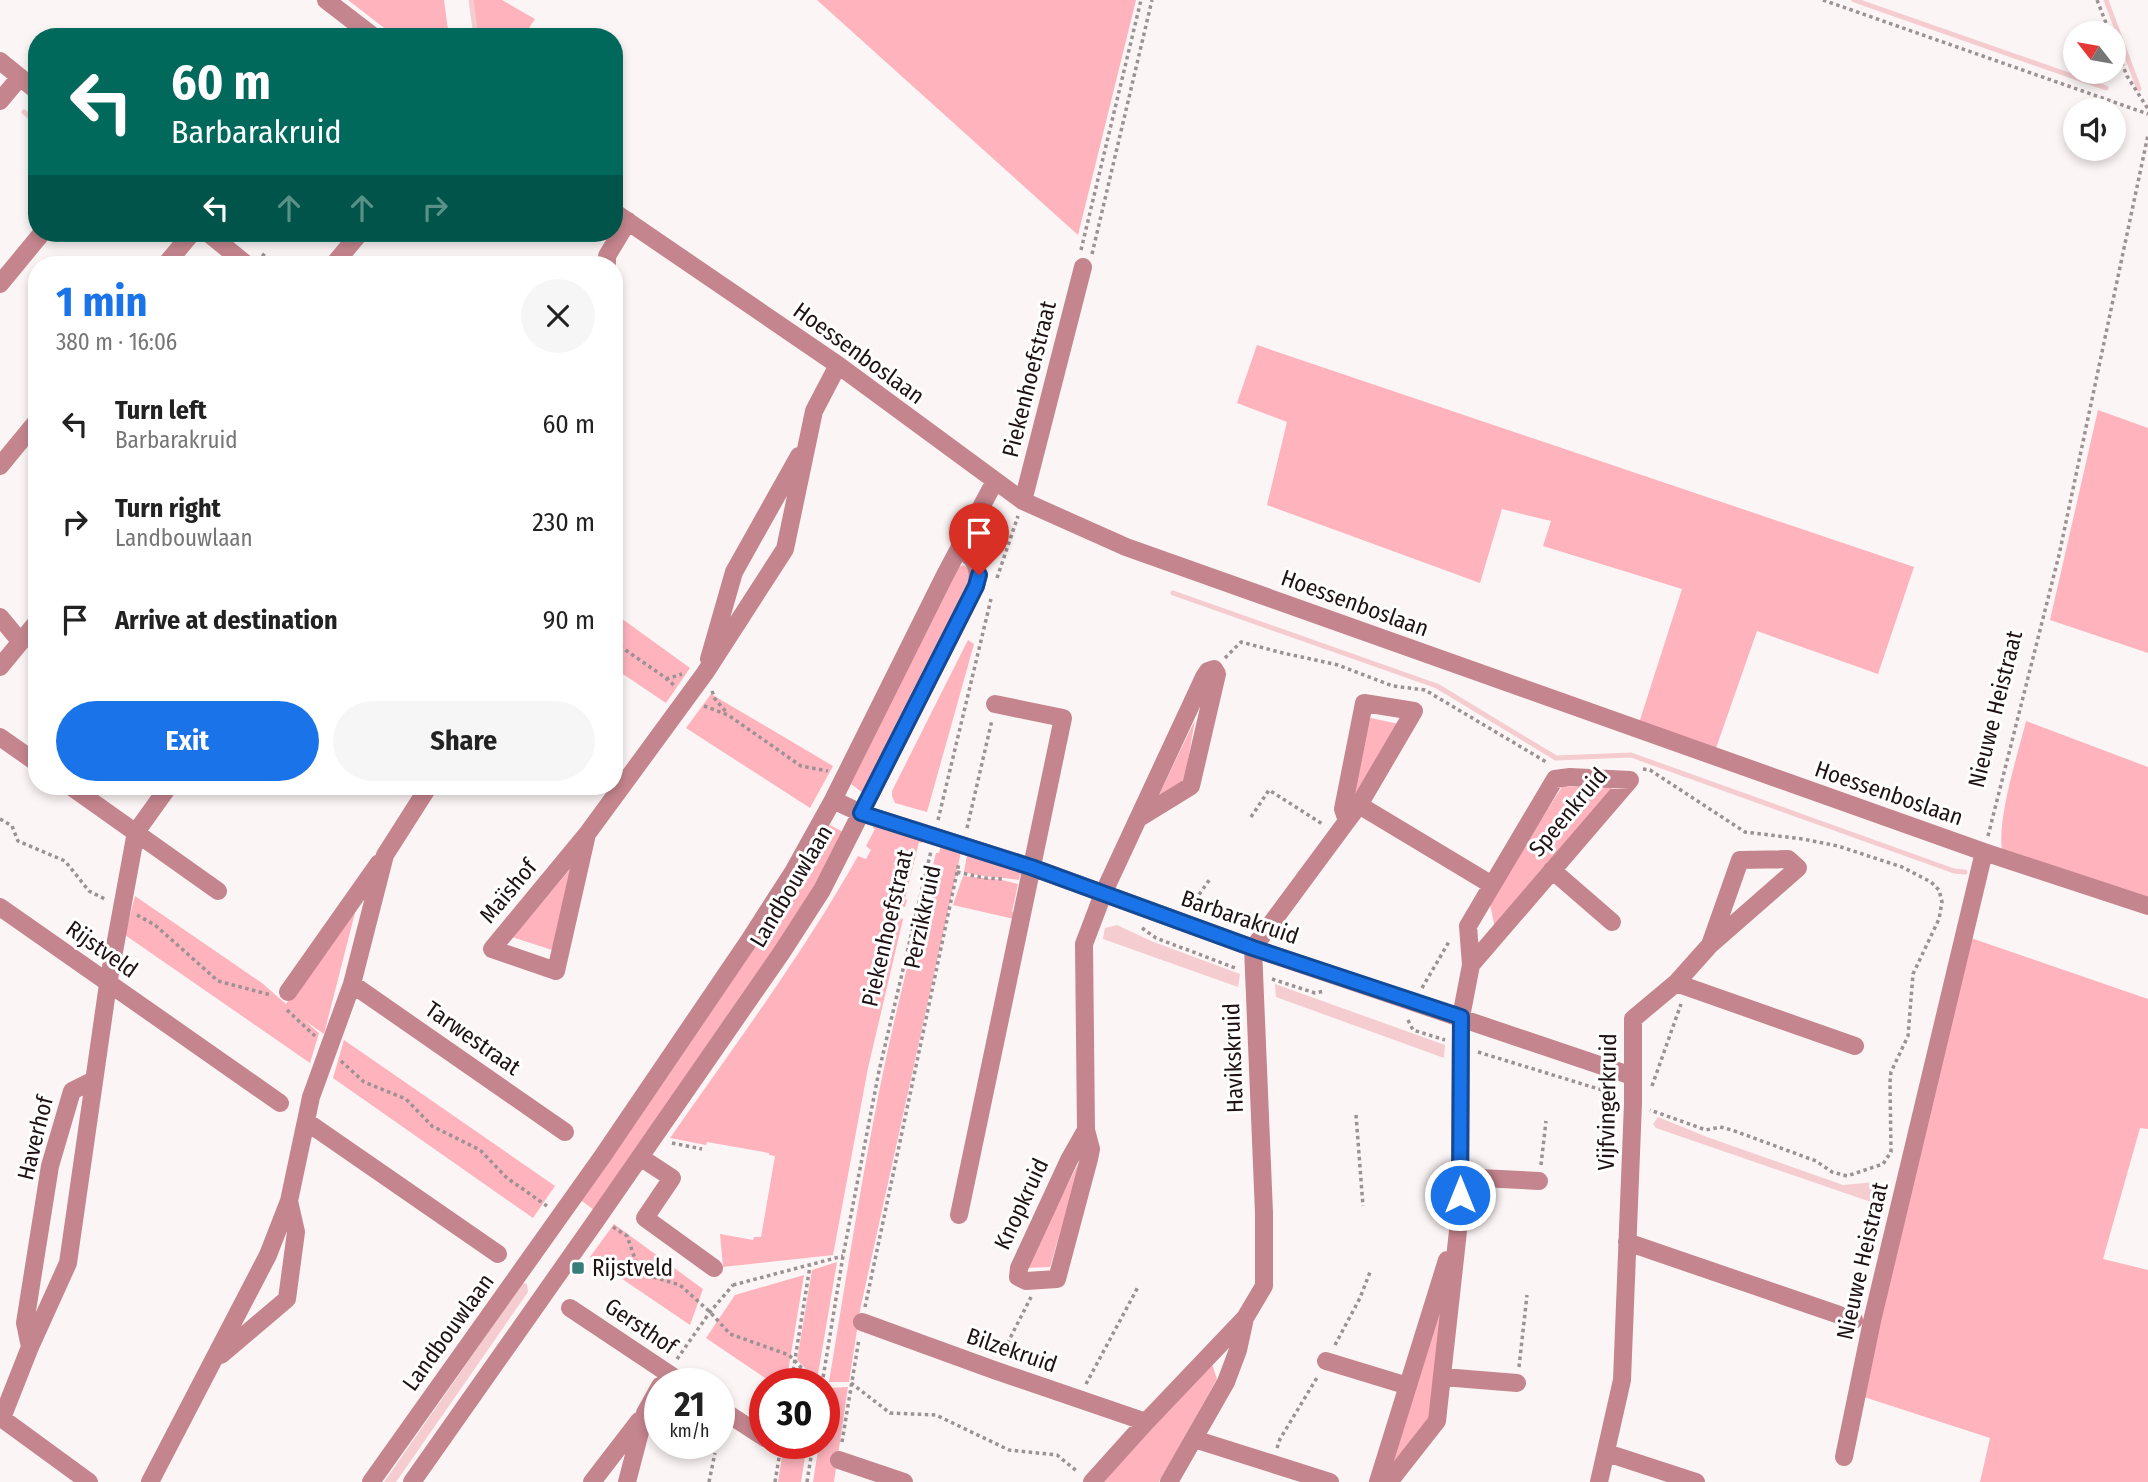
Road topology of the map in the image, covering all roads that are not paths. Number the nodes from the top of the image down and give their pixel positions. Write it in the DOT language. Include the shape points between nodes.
graph roads {
  1 [pos="326,0"];
  2 [pos="362,28"];
  3 [pos="0,61"];
  4 [pos="25,75"];
  5 [pos="28,79"];
  6 [pos="0,101"];
  7 [pos="623,217"];
  8 [pos="35,242"];
  9 [pos="184,242"];
  10 [pos="219,242"];
  11 [pos="352,242"];
  12 [pos="173,256"];
  13 [pos="236,256"];
  14 [pos="341,256"];
  15 [pos="1083,267"];
  16 [pos="0,284"];
  17 [pos="838,365"];
  18 [pos="28,432"];
  19 [pos="808,440"];
  20 [pos="0,466"];
  21 [pos="995,481"];
  22 [pos="1023,501"];
  23 [pos="959,549"];
  24 [pos="0,617"];
  25 [pos="28,632"];
  26 [pos="20,641"];
  27 [pos="0,667"];
  28 [pos="705,673"];
  29 [pos="995,704"];
  30 [pos="0,737"];
  31 [pos="28,757"];
  32 [pos="623,785"];
  33 [pos="83,795"];
  34 [pos="163,795"];
  35 [pos="423,795"];
  36 [pos="616,795"];
  37 [pos="833,800"];
  38 [pos="1359,806"];
  39 [pos="861,813"];
  40 [pos="1139,818"];
  41 [pos="1342,827"];
  42 [pos="136,832"];
  43 [pos="587,834"];
  44 [pos="1984,852"];
  45 [pos="386,855"];
  46 [pos="1031,867"];
  47 [pos="1552,870"];
  48 [pos="1492,885"];
  49 [pos="218,891"];
  50 [pos="1103,894"];
  51 [pos="2148,906"];
  52 [pos="0,907"];
  53 [pos="1612,922"];
  54 [pos="1710,945"];
  55 [pos="1253,948"];
  56 [pos="1471,965"];
  57 [pos="108,984"];
  58 [pos="352,984"];
  59 [pos="1681,985"];
  60 [pos="288,992"];
  61 [pos="1461,1017"];
  62 [pos="1855,1046"];
  63 [pos="1633,1076"];
  64 [pos="94,1080"];
  65 [pos="280,1103"];
  66 [pos="307,1122"];
  67 [pos="1086,1130"];
  68 [pos="565,1132"];
  69 [pos="640,1157"];
  70 [pos="1460,1177"];
  71 [pos="1539,1181"];
  72 [pos="289,1201"];
  73 [pos="561,1213"];
  74 [pos="959,1215"];
  75 [pos="1459,1220"];
  76 [pos="593,1224"];
  77 [pos="1627,1242"];
  78 [pos="498,1254"];
  79 [pos="714,1268"];
  80 [pos="570,1308"];
  81 [pos="1245,1318"];
  82 [pos="1854,1320"];
  83 [pos="862,1322"];
  84 [pos="30,1347"];
  85 [pos="214,1361"];
  86 [pos="1326,1361"];
  87 [pos="646,1368"];
  88 [pos="1443,1377"];
  89 [pos="1517,1383"];
  90 [pos="1408,1386"];
  91 [pos="644,1414"];
  92 [pos="644,1417"];
  93 [pos="1,1418"];
  94 [pos="1146,1422"];
  95 [pos="1194,1438"];
  96 [pos="1607,1453"];
  97 [pos="1844,1457"];
  98 [pos="839,1460"];
  99 [pos="1087,1479"];
  100 [pos="89,1482"];
  101 [pos="150,1482"];
  102 [pos="372,1482"];
  103 [pos="412,1482"];
  104 [pos="592,1482"];
  105 [pos="627,1482"];
  106 [pos="904,1482"];
  107 [pos="1169,1482"];
  108 [pos="1330,1482"];
  109 [pos="1378,1482"];
  110 [pos="1389,1482"];
  111 [pos="1599,1482"];
  112 [pos="1696,1482"];
  1 -- 2 [label="street"];
  3 -- 4 [label="street"];
  4 -- 5 [label="street"];
  4 -- 6 [label="street"];
  7 -- 17 [label="street, Hoessenboslaan"];
  8 -- 16 [label="street"];
  9 -- 12 [label="street"];
  10 -- 13 [label="street"];
  11 -- 14 [label="street"];
  15 -- 22 [label="street, Piekenhoefstraat"];
  17 -- 19 [label="street, Maïshof" via="814,411"];
  17 -- 21 [label="street, Hoessenboslaan"];
  18 -- 20 [label="street"];
  19 -- 28 [label="street, Maïshof" via="733,572"];
  19 -- 28 [label="street, Maïshof" via="785,549"];
  21 -- 22 [label="street, Hoessenboslaan"];
  21 -- 23 [label="street, Landbouwlaan"];
  22 -- 44 [label="street, Hoessenboslaan" via="1126,547"];
  23 -- 37 [label="street, Landbouwlaan"];
  23 -- 39 [label="street, Landbouwlaan" via="976,562 976,586"];
  24 -- 26 [label="street"];
  25 -- 26 [label="street"];
  26 -- 27 [label="street"];
  28 -- 32 [label="street, Maïshof"];
  29 -- 46 [label="street" via="1063,718"];
  30 -- 31 [label="street"];
  33 -- 42 [label="street"];
  34 -- 42 [label="street, Haverhof"];
  35 -- 45 [label="street"];
  36 -- 43 [label="street, Maïshof"];
  37 -- 39 [label="street, Barbarakruid"];
  37 -- 73 [label="street, Landbouwlaan" via="748,942"];
  38 -- 41 [label="street"];
  38 -- 41 [label="street" via="1414,710 1364,703"];
  38 -- 48 [label="street"];
  39 -- 46 [label="street, Barbarakruid"];
  39 -- 69 [label="street, Landbouwlaan" via="822,890"];
  40 -- 40 [label="street, Knopkruid" via="1203,677 1214,669 1217,674 1191,786"];
  40 -- 50 [label="street, Knopkruid"];
  41 -- 55 [label="street"];
  42 -- 49 [label="street"];
  42 -- 57 [label="street, Haverhof"];
  43 -- 43 [label="street, Maïshof" via="556,971 492,949 500,938"];
  44 -- 51 [label="street, Hoessenboslaan"];
  44 -- 97 [label="street, Nieuwe Heistraat"];
  45 -- 58 [label="street"];
  45 -- 60 [label="street"];
  46 -- 50 [label="street, Barbarakruid"];
  46 -- 74 [label="street"];
  47 -- 48 [label="street, Speenkruid" via="1630,780 1555,779"];
  47 -- 53 [label="street"];
  47 -- 56 [label="street, Speenkruid"];
  48 -- 56 [label="street, Speenkruid" via="1468,926"];
  50 -- 55 [label="street, Barbarakruid"];
  50 -- 67 [label="street, Knopkruid" via="1084,944"];
  52 -- 57 [label="street, Rijstveld"];
  54 -- 54 [label="street, Vijfvingerkruid" via="1730,928 1798,868 1788,859 1740,860"];
  54 -- 59 [label="street, Vijfvingerkruid"];
  55 -- 61 [label="street, Barbarakruid" via="1410,1007"];
  55 -- 81 [label="street, Havikskruid" via="1264,1286"];
  56 -- 61 [label="street, Speenkruid"];
  57 -- 64 [label="street, Haverhof"];
  57 -- 65 [label="street, Rijstveld"];
  58 -- 66 [label="street" via="311,1097"];
  58 -- 68 [label="street, Tarwestraat"];
  59 -- 62 [label="street"];
  59 -- 63 [label="street, Vijfvingerkruid" via="1633,1019"];
  61 -- 63 [label="street, Barbarakruid"];
  61 -- 70 [label="street, Speenkruid"];
  63 -- 77 [label="street, Vijfvingerkruid" via="1639,1105"];
  64 -- 84 [label="street, Haverhof" via="68,1263"];
  64 -- 84 [label="street, Haverhof" via="72,1091 50,1166 25,1323"];
  66 -- 72 [label="street"];
  66 -- 78 [label="street"];
  67 -- 67 [label="street, Knopkruid" via="1019,1268 1018,1276 1026,1281 1057,1279 1091,1149"];
  69 -- 76 [label="street, Landbouwlaan"];
  69 -- 79 [label="street" via="672,1178 645,1218"];
  70 -- 71 [label="street"];
  70 -- 75 [label="street, Speenkruid"];
  72 -- 85 [label="street" via="268,1255"];
  72 -- 85 [label="street" via="296,1231 287,1299"];
  73 -- 76 [label="street"];
  73 -- 102 [label="street, Landbouwlaan"];
  75 -- 88 [label="street, Speenkruid"];
  75 -- 90 [label="street, Speenkruid"];
  76 -- 103 [label="street, Landbouwlaan"];
  77 -- 82 [label="street"];
  77 -- 96 [label="street, Vijfvingerkruid" via="1622,1380"];
  80 -- 87 [label="street, Gersthof"];
  81 -- 94 [label="street, Havikskruid"];
  81 -- 95 [label="street, Havikskruid" via="1226,1382"];
  83 -- 94 [label="street, Bilzekruid"];
  84 -- 93 [label="street, Haverhof"];
  85 -- 101 [label="street"];
  86 -- 90 [label="street"];
  88 -- 89 [label="street"];
  88 -- 110 [label="street, Speenkruid" via="1437,1421"];
  90 -- 109 [label="street, Speenkruid"];
  91 -- 104 [label="street"];
  92 -- 105 [label="street"];
  93 -- 100 [label="street"];
  94 -- 99 [label="street, Havikskruid"];
  95 -- 107 [label="street, Havikskruid"];
  95 -- 108 [label="street"];
  96 -- 111 [label="street, Vijfvingerkruid"];
  96 -- 112 [label="street"];
  98 -- 106 [label="street"];
}
